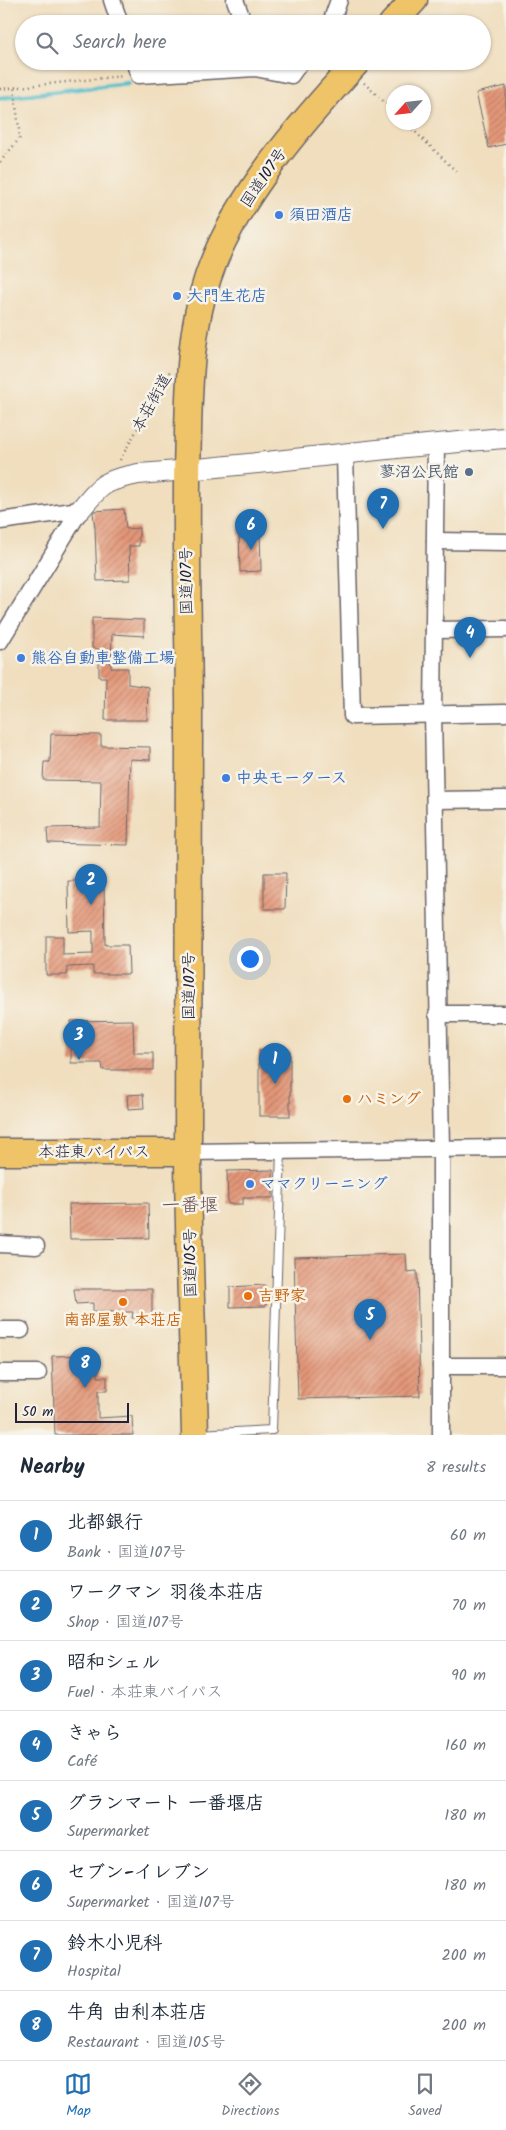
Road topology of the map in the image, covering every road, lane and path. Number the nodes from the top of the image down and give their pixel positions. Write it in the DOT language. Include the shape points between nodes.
graph roads {
  1 [pos="235,0"];
  2 [pos="339,0"];
  3 [pos="414,0"];
  4 [pos="115,1"];
  5 [pos="118,15"];
  6 [pos="241,15"];
  7 [pos="334,15"];
  8 [pos="400,15"];
  9 [pos="123,70"];
  10 [pos="275,70"];
  11 [pos="294,70"];
  12 [pos="350,70"];
  13 [pos="358,70"];
  14 [pos="14,87"];
  15 [pos="0,89"];
  16 [pos="386,102"];
  17 [pos="413,130"];
  18 [pos="0,162"];
  19 [pos="457,172"];
  20 [pos="172,366"];
  21 [pos="506,438"];
  22 [pos="436,443"];
  23 [pos="345,454"];
  24 [pos="186,470"];
  25 [pos="109,480"];
  26 [pos="80,510"];
  27 [pos="0,521"];
  28 [pos="435,541"];
  29 [pos="506,542"];
  30 [pos="506,629"];
  31 [pos="434,630"];
  32 [pos="0,641"];
  33 [pos="433,713"];
  34 [pos="506,713"];
  35 [pos="506,799"];
  36 [pos="435,800"];
  37 [pos="437,1014"];
  38 [pos="506,1014"];
  39 [pos="506,1148"];
  40 [pos="440,1149"];
  41 [pos="281,1150"];
  42 [pos="0,1152"];
  43 [pos="188,1152"];
  44 [pos="0,1244"];
  45 [pos="36,1246"];
  46 [pos="0,1330"];
  47 [pos="21,1330"];
  48 [pos="441,1366"];
  49 [pos="506,1366"];
  50 [pos="0,1373"];
  51 [pos="38,1373"];
  52 [pos="195,1435"];
  53 [pos="441,1435"];
  1 -- 6 [label="street"];
  2 -- 7 [label="street"];
  3 -- 8 [label="highway"];
  4 -- 5 [label="street"];
  9 -- 14 [label="path"];
  10 -- 11 [label="street" via="291,74"];
  12 -- 24 [label="highway, 国道107号" via="261,177 208,275 195,326"];
  13 -- 16 [label="path"];
  14 -- 15 [label="path"];
  14 -- 18 [label="path" via="20,138"];
  17 -- 19 [label="path"];
  20 -- 25 [label="path, 本荘街道"];
  21 -- 22 [label="street"];
  22 -- 23 [label="street"];
  22 -- 28 [label="street"];
  23 -- 24 [label="street"];
  23 -- 33 [label="street" via="352,716"];
  24 -- 25 [label="street"];
  24 -- 43 [label="highway, 国道107号"];
  25 -- 26 [label="street"];
  26 -- 27 [label="street"];
  26 -- 32 [label="street"];
  28 -- 29 [label="street"];
  28 -- 31 [label="street"];
  30 -- 31 [label="street"];
  31 -- 33 [label="street"];
  33 -- 34 [label="street"];
  33 -- 36 [label="street"];
  35 -- 36 [label="street"];
  36 -- 37 [label="street"];
  37 -- 38 [label="street"];
  37 -- 40 [label="street"];
  39 -- 40 [label="street"];
  40 -- 41 [label="street"];
  40 -- 48 [label="street"];
  41 -- 43 [label="street"];
  41 -- 52 [label="lane" via="272,1430"];
  42 -- 43 [label="highway, 本荘東バイパス"];
  43 -- 52 [label="highway, 国道105号"];
  44 -- 45 [label="street"];
  46 -- 47 [label="street"];
  48 -- 49 [label="street"];
  48 -- 53 [label="street"];
  50 -- 51 [label="street"];
}
